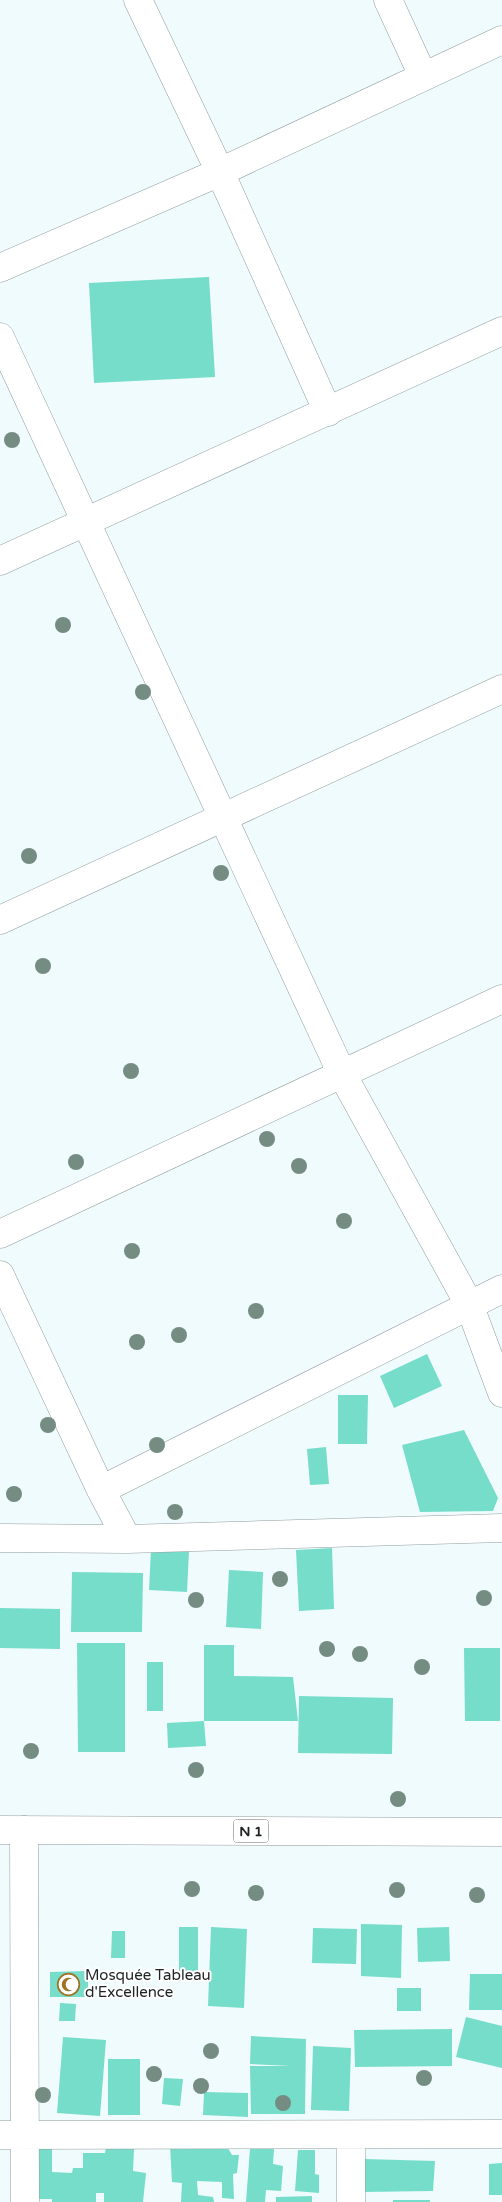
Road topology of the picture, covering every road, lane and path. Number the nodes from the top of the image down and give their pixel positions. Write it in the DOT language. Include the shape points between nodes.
graph roads {
  1 [pos="138,0"];
  2 [pos="388,0"];
  3 [pos="502,40"];
  4 [pos="422,76"];
  5 [pos="220,172"];
  6 [pos="0,268"];
  7 [pos="502,331"];
  8 [pos="0,337"];
  9 [pos="328,412"];
  10 [pos="86,521"];
  11 [pos="0,561"];
  12 [pos="502,689"];
  13 [pos="223,817"];
  14 [pos="0,920"];
  15 [pos="502,999"];
  16 [pos="342,1074"];
  17 [pos="0,1234"];
  18 [pos="0,1275"];
  19 [pos="502,1289"];
  20 [pos="469,1304"];
  21 [pos="502,1393"];
  22 [pos="101,1490"];
  23 [pos="502,1528"];
  24 [pos="0,1538"];
  25 [pos="127,1539"];
  26 [pos="12,1830"];
  27 [pos="502,1832"];
  28 [pos="502,2134"];
  29 [pos="13,2135"];
  30 [pos="351,2136"];
  31 [pos="25,2202"];
  32 [pos="351,2202"];
  1 -- 5 [label="main road"];
  2 -- 4 [label="main road"];
  3 -- 4 [label="main road"];
  4 -- 5 [label="main road"];
  5 -- 6 [label="main road"];
  5 -- 9 [label="main road"];
  7 -- 9 [label="main road"];
  8 -- 10 [label="main road"];
  9 -- 10 [label="main road"];
  10 -- 11 [label="main road"];
  10 -- 13 [label="main road"];
  12 -- 13 [label="main road"];
  13 -- 14 [label="main road"];
  13 -- 16 [label="main road"];
  15 -- 16 [label="main road"];
  16 -- 17 [label="main road"];
  16 -- 20 [label="main road"];
  18 -- 22 [label="main road"];
  19 -- 20 [label="main road"];
  20 -- 21 [label="main road"];
  20 -- 22 [label="main road"];
  22 -- 25 [label="main road"];
  23 -- 25 [label="main road"];
  24 -- 25 [label="main road"];
  26 -- 27 [label="main road, N 1"];
  26 -- 29 [label="main road"];
  28 -- 30 [label="main road"];
  29 -- 30 [label="main road"];
  29 -- 31 [label="main road"];
  30 -- 32 [label="main road"];
}
